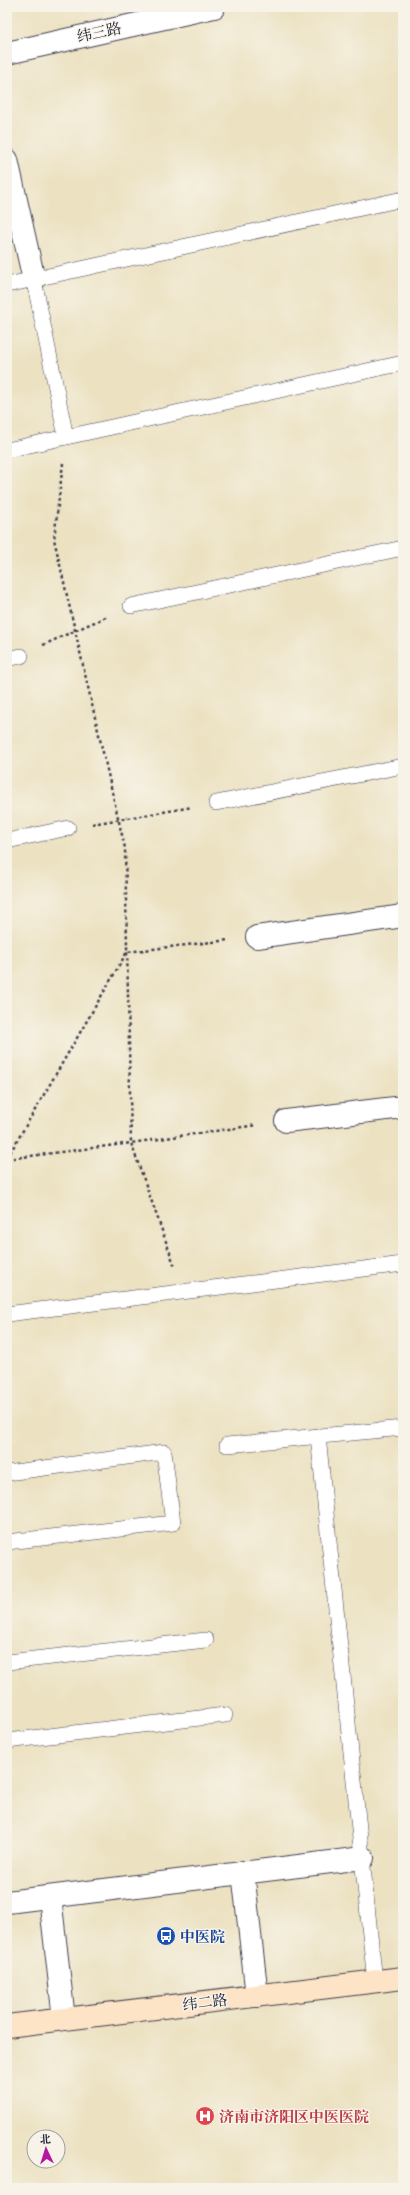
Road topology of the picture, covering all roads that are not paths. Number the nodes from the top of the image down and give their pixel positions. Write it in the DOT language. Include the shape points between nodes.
graph roads {
  1 [pos="214,7"];
  2 [pos="7,53"];
  3 [pos="7,160"];
  4 [pos="403,199"];
  5 [pos="34,280"];
  6 [pos="7,286"];
  7 [pos="403,363"];
  8 [pos="66,437"];
  9 [pos="7,450"];
  10 [pos="403,548"];
  11 [pos="131,606"];
  12 [pos="403,766"];
  13 [pos="216,803"];
  14 [pos="68,828"];
  15 [pos="7,841"];
  16 [pos="403,916"];
  17 [pos="257,937"];
  18 [pos="403,1107"];
  19 [pos="286,1121"];
  20 [pos="403,1264"];
  21 [pos="7,1314"];
  22 [pos="403,1428"];
  23 [pos="318,1436"];
  24 [pos="227,1445"];
  25 [pos="7,1473"];
  26 [pos="7,1542"];
  27 [pos="206,1640"];
  28 [pos="7,1662"];
  29 [pos="225,1715"];
  30 [pos="7,1740"];
  31 [pos="363,1858"];
  32 [pos="243,1872"];
  33 [pos="50,1896"];
  34 [pos="7,1902"];
  35 [pos="403,1978"];
  36 [pos="376,1982"];
  37 [pos="258,1996"];
  38 [pos="64,2019"];
  39 [pos="7,2026"];
  1 -- 2 [label="street, 纬三路"];
  3 -- 5 [label="street"];
  4 -- 5 [label="lane"];
  5 -- 6 [label="lane"];
  5 -- 8 [label="lane"];
  7 -- 8 [label="lane"];
  8 -- 9 [label="lane"];
  10 -- 11 [label="lane"];
  12 -- 13 [label="lane"];
  14 -- 15 [label="lane"];
  16 -- 17 [label="street"];
  18 -- 19 [label="street"];
  20 -- 21 [label="lane"];
  22 -- 23 [label="lane"];
  23 -- 24 [label="lane"];
  23 -- 31 [label="lane"];
  25 -- 26 [label="lane" via="164,1452 173,1523"];
  27 -- 28 [label="lane"];
  29 -- 30 [label="lane"];
  31 -- 32 [label="street"];
  31 -- 36 [label="lane"];
  32 -- 33 [label="street"];
  32 -- 37 [label="street"];
  33 -- 34 [label="street"];
  33 -- 38 [label="street"];
  35 -- 36 [label="main road, 纬二路"];
  36 -- 37 [label="main road, 纬二路"];
  37 -- 38 [label="main road, 纬二路"];
  38 -- 39 [label="main road, 纬二路"];
}
